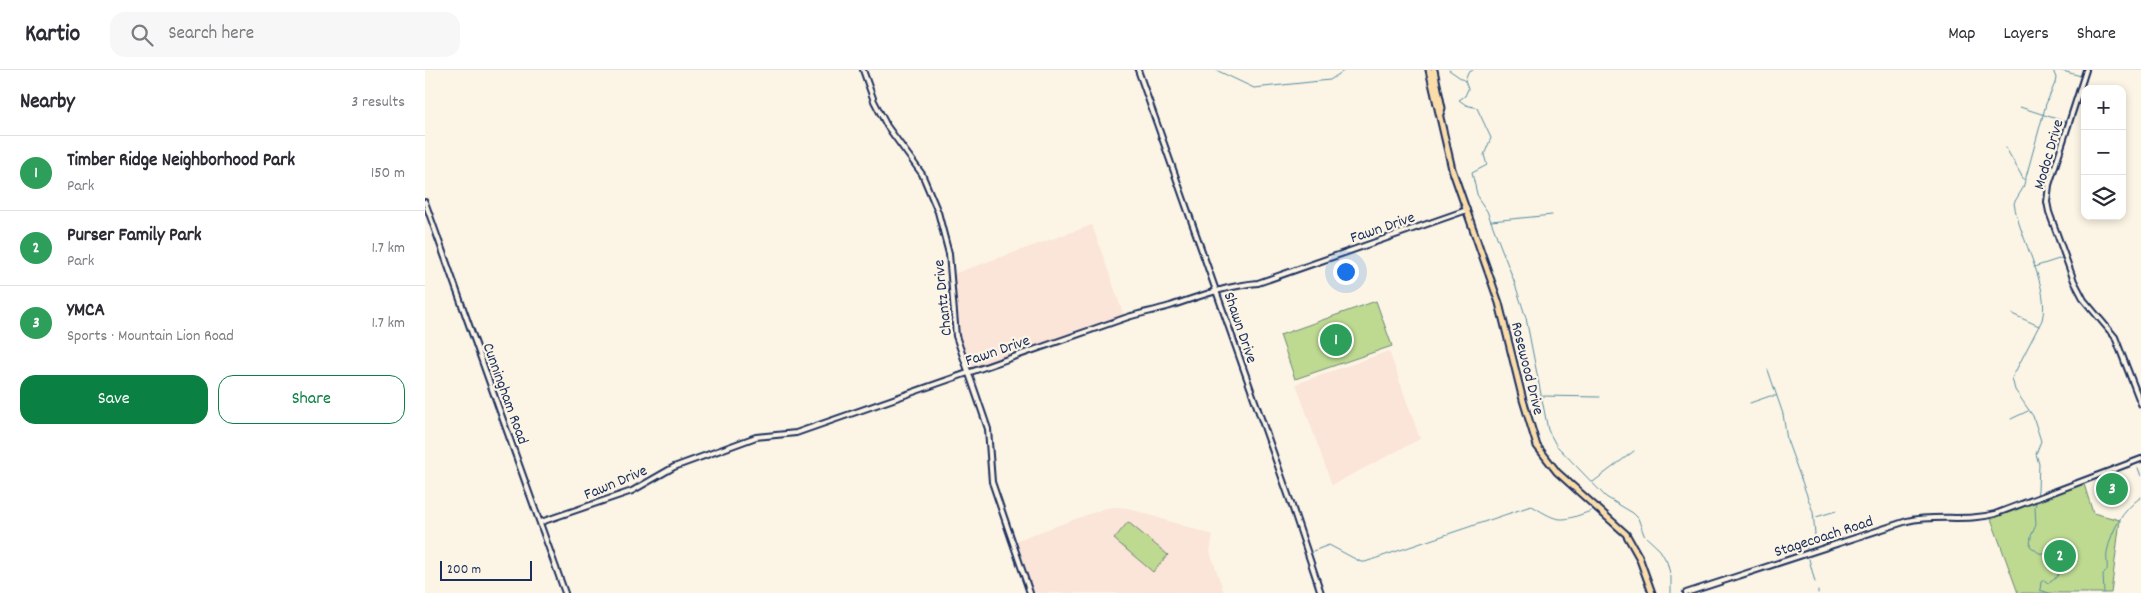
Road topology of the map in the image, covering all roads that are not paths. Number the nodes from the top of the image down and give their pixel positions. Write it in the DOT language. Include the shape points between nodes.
graph roads {
  1 [pos="863,70"];
  2 [pos="1138,70"];
  3 [pos="1429,70"];
  4 [pos="1434,70"];
  5 [pos="2086,70"];
  6 [pos="1440,114"];
  7 [pos="425,202"];
  8 [pos="1467,210"];
  9 [pos="1216,290"];
  10 [pos="969,372"];
  11 [pos="2141,404"];
  12 [pos="2141,459"];
  13 [pos="541,522"];
  14 [pos="565,593"];
  15 [pos="1030,593"];
  16 [pos="1321,593"];
  17 [pos="1652,593"];
  18 [pos="1686,593"];
  1 -- 10 [label="street, Chantz Drive" via="887,126 922,174 938,212 949,254 957,336"];
  2 -- 9 [label="street, Shawn Drive"];
  3 -- 6 [label="main road, Rosewood Drive"];
  4 -- 6 [label="main road, Rosewood Drive" via="1442,108"];
  5 -- 11 [label="street, Modoc Drive" via="2049,185 2047,202 2073,281 2084,300 2115,337"];
  6 -- 8 [label="main road, Rosewood Drive" via="1452,169"];
  7 -- 13 [label="street, Cunningham Road"];
  8 -- 9 [label="street, Fawn Drive" via="1258,283"];
  8 -- 17 [label="main road, Rosewood Drive" via="1503,317 1537,446 1557,472 1626,534 1639,556"];
  9 -- 10 [label="street, Fawn Drive"];
  9 -- 16 [label="street, Shawn Drive"];
  10 -- 13 [label="street, Fawn Drive" via="796,433 756,437 683,463 632,491"];
  10 -- 15 [label="street, Chantz Drive" via="988,429 992,482"];
  12 -- 18 [label="street, Stagecoach Road" via="1995,514 1907,521"];
  13 -- 14 [label="street, Cunningham Road"];
}
